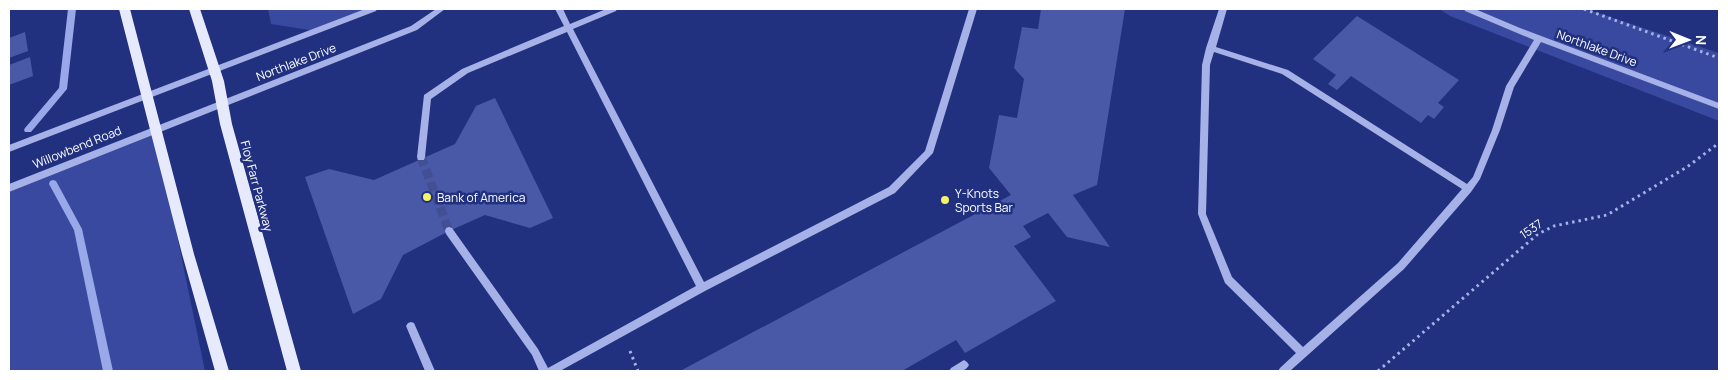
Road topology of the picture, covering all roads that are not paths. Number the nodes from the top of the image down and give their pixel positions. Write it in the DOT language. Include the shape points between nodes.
graph roads {
  1 [pos="124,9"];
  2 [pos="194,9"];
  3 [pos="373,9"];
  4 [pos="441,9"];
  5 [pos="559,9"];
  6 [pos="613,9"];
  7 [pos="973,9"];
  8 [pos="1223,9"];
  9 [pos="1468,9"];
  10 [pos="569,28"];
  11 [pos="1539,38"];
  12 [pos="1210,48"];
  13 [pos="214,69"];
  14 [pos="146,95"];
  15 [pos="222,103"];
  16 [pos="1719,106"];
  17 [pos="155,130"];
  18 [pos="9,149"];
  19 [pos="421,157"];
  20 [pos="9,188"];
  21 [pos="1468,189"];
  22 [pos="449,231"];
  23 [pos="702,288"];
  24 [pos="411,326"];
  25 [pos="1303,354"];
  26 [pos="964,365"];
  27 [pos="222,371"];
  28 [pos="294,371"];
  29 [pos="430,371"];
  30 [pos="544,371"];
  31 [pos="551,371"];
  32 [pos="954,371"];
  33 [pos="1283,371"];
  1 -- 14 [label="main road"];
  2 -- 13 [label="main road, Floy Farr Parkway"];
  3 -- 13 [label="street, Northlake Drive"];
  4 -- 15 [label="street, Northlake Drive" via="414,28"];
  5 -- 10 [label="street"];
  6 -- 10 [label="street"];
  7 -- 23 [label="street" via="929,153 892,190"];
  8 -- 12 [label="street"];
  9 -- 11 [label="street, Northlake Drive"];
  10 -- 19 [label="street" via="465,71 427,97"];
  10 -- 23 [label="street"];
  11 -- 16 [label="street, Northlake Drive"];
  11 -- 21 [label="street" via="1510,86 1496,130 1476,179"];
  12 -- 21 [label="street" via="1285,72"];
  12 -- 25 [label="street" via="1206,66 1202,214 1228,280"];
  13 -- 14 [label="street, Northlake Drive"];
  13 -- 15 [label="main road, Floy Farr Parkway"];
  14 -- 17 [label="main road"];
  14 -- 18 [label="street, Willowbend Road"];
  15 -- 17 [label="street, Northlake Drive"];
  15 -- 28 [label="main road, Floy Farr Parkway"];
  17 -- 20 [label="street, Willowbend Road"];
  17 -- 27 [label="main road"];
  21 -- 25 [label="street" via="1401,266"];
  22 -- 30 [label="street" via="535,352"];
  23 -- 31 [label="street"];
  24 -- 29 [label="street"];
  25 -- 33 [label="street"];
  26 -- 32 [label="street"];
}
